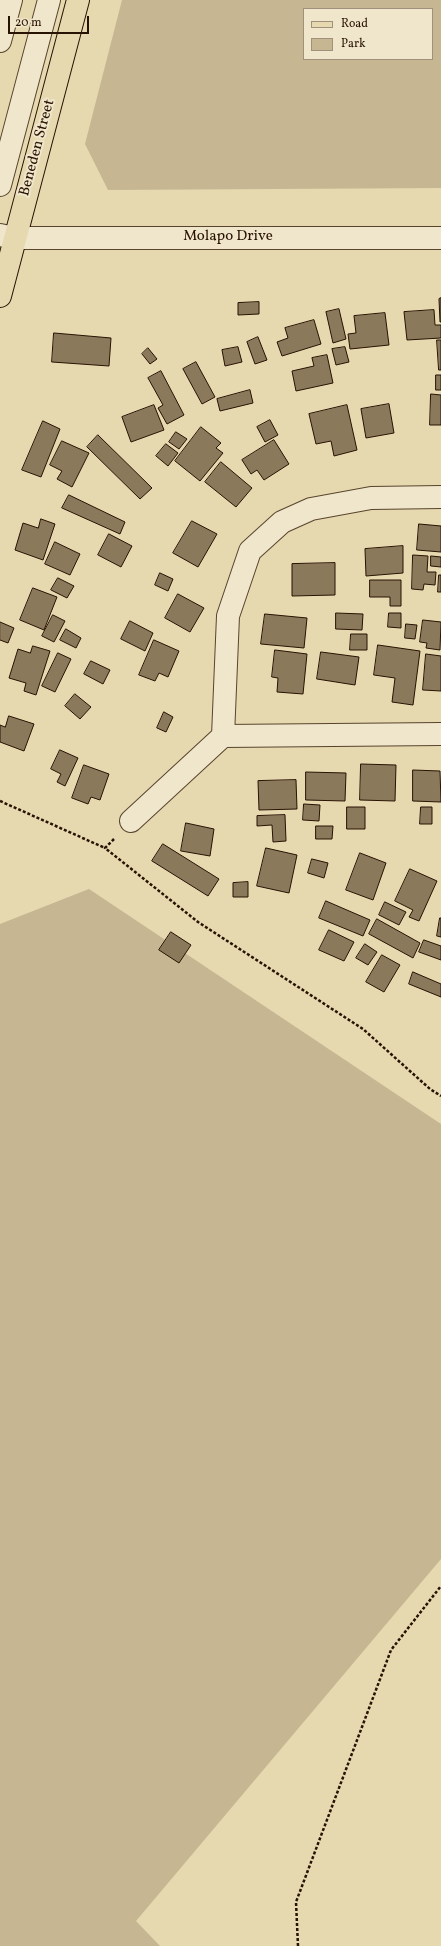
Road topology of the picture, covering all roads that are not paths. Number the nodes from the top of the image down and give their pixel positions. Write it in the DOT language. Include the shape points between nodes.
graph roads {
  1 [pos="12,0"];
  2 [pos="49,0"];
  3 [pos="78,0"];
  4 [pos="0,41"];
  5 [pos="0,185"];
  6 [pos="7,236"];
  7 [pos="441,238"];
  8 [pos="0,296"];
  9 [pos="441,497"];
  10 [pos="441,734"];
  11 [pos="223,736"];
  12 [pos="131,821"];
  1 -- 4 [label="street"];
  2 -- 5 [label="street"];
  3 -- 6 [label="main road, Beneden Street"];
  6 -- 7 [label="street, Molapo Drive"];
  6 -- 8 [label="main road, Beneden Street"];
  9 -- 11 [label="street" via="371,498 311,509 282,522 250,551 228,616"];
  10 -- 11 [label="street"];
  11 -- 12 [label="street"];
}
